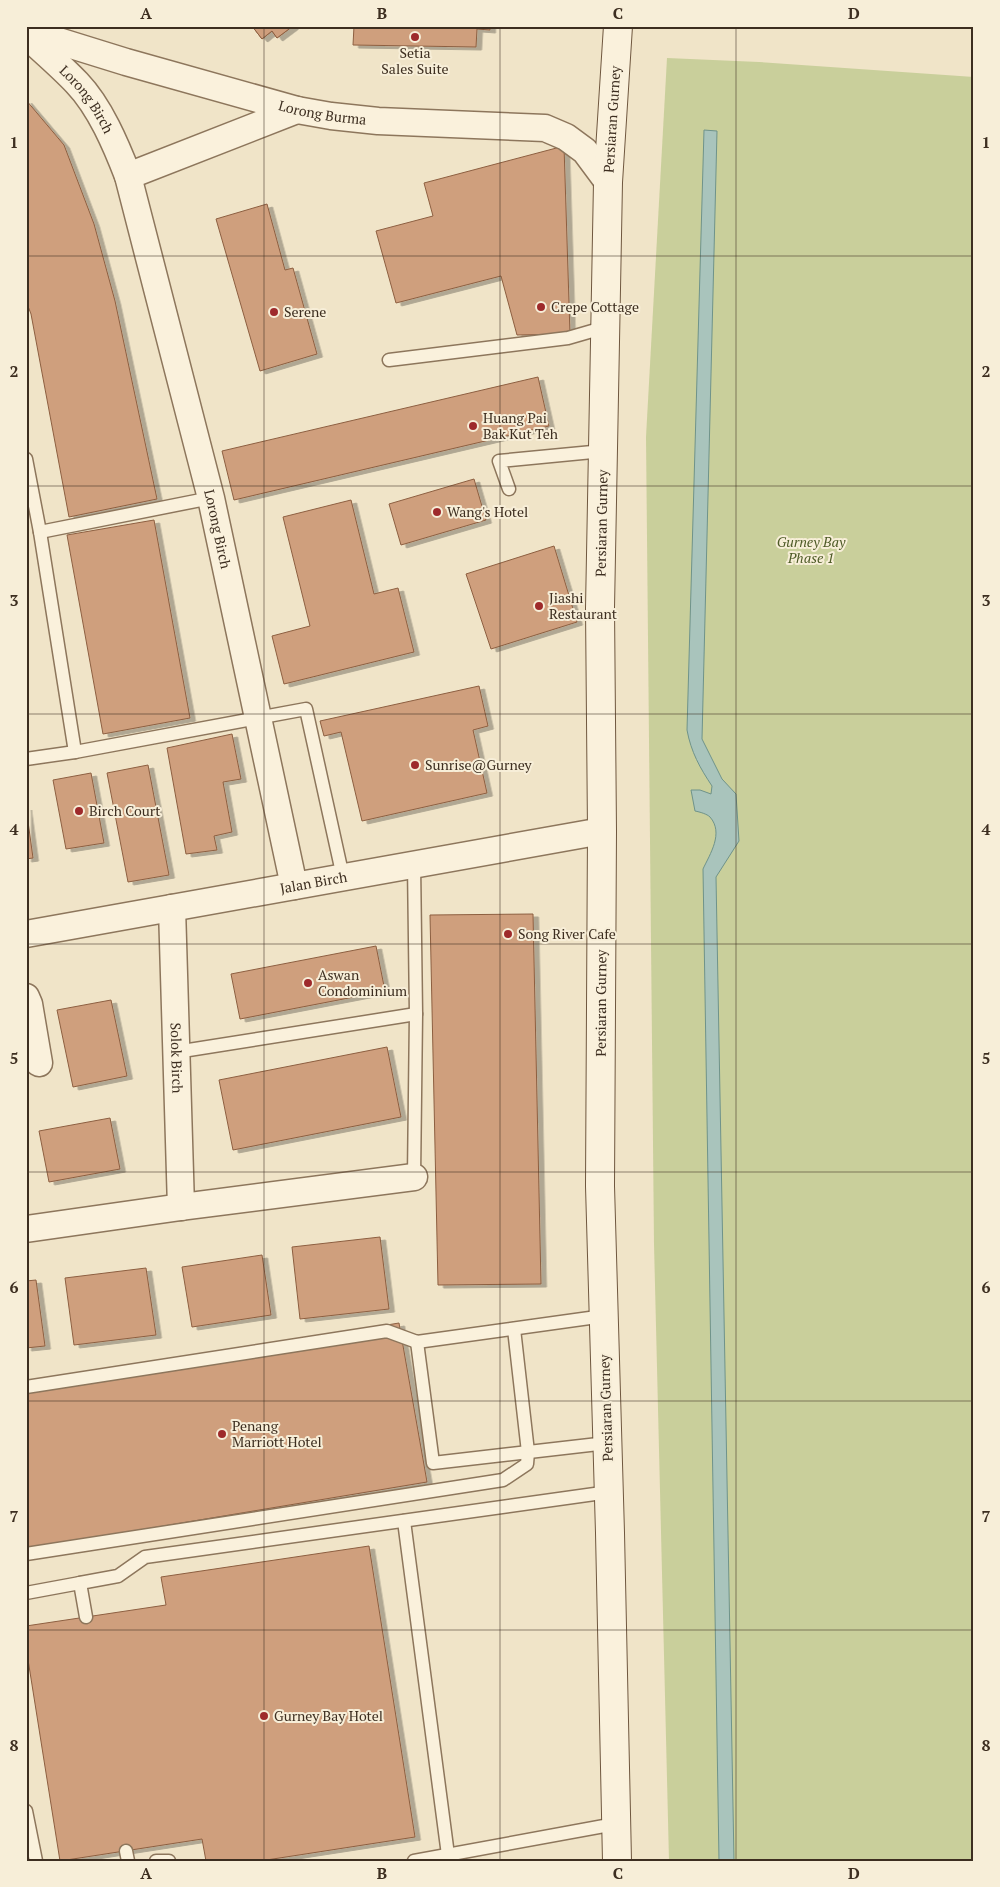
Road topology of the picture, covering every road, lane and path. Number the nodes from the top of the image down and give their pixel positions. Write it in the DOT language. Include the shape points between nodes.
graph roads {
  1 [pos="618,26"];
  2 [pos="26,31"];
  3 [pos="26,35"];
  4 [pos="297,110"];
  5 [pos="128,176"];
  6 [pos="608,182"];
  7 [pos="606,326"];
  8 [pos="390,360"];
  9 [pos="603,451"];
  10 [pos="26,459"];
  11 [pos="509,489"];
  12 [pos="211,498"];
  13 [pos="40,532"];
  14 [pos="257,718"];
  15 [pos="75,752"];
  16 [pos="26,758"];
  17 [pos="602,831"];
  18 [pos="414,864"];
  19 [pos="343,877"];
  20 [pos="294,886"];
  21 [pos="172,908"];
  22 [pos="26,934"];
  23 [pos="26,997"];
  24 [pos="416,1014"];
  25 [pos="176,1052"];
  26 [pos="39,1063"];
  27 [pos="414,1177"];
  28 [pos="181,1207"];
  29 [pos="26,1229"];
  30 [pos="604,1316"];
  31 [pos="514,1329"];
  32 [pos="417,1342"];
  33 [pos="26,1387"];
  34 [pos="607,1443"];
  35 [pos="528,1452"];
  36 [pos="609,1492"];
  37 [pos="404,1521"];
  38 [pos="26,1554"];
  39 [pos="80,1583"];
  40 [pos="26,1593"];
  41 [pos="86,1617"];
  42 [pos="26,1812"];
  43 [pos="615,1824"];
  44 [pos="448,1854"];
  45 [pos="36,1861"];
  46 [pos="156,1861"];
  47 [pos="169,1861"];
  48 [pos="414,1861"];
  49 [pos="617,1861"];
  1 -- 6 [label="main road, Persiaran Gurney"];
  2 -- 4 [label="street, Lorong Burma"];
  3 -- 5 [label="street, Lorong Birch" via="78,84 102,118"];
  4 -- 5 [label="street"];
  4 -- 6 [label="street, Lorong Burma" via="378,121 545,128 566,137 584,151"];
  5 -- 12 [label="street, Lorong Birch"];
  6 -- 7 [label="main road, Persiaran Gurney"];
  7 -- 8 [label="lane" via="568,338"];
  7 -- 9 [label="main road, Persiaran Gurney"];
  9 -- 11 [label="lane" via="499,461"];
  9 -- 17 [label="main road, Persiaran Gurney" via="600,608"];
  10 -- 13 [label="lane"];
  12 -- 13 [label="lane"];
  12 -- 14 [label="street, Lorong Birch"];
  13 -- 15 [label="lane"];
  14 -- 15 [label="lane"];
  14 -- 19 [label="lane" via="306,709"];
  14 -- 20 [label="street, Lorong Birch"];
  15 -- 16 [label="lane"];
  17 -- 18 [label="street, Jalan Birch"];
  17 -- 30 [label="main road, Persiaran Gurney" via="600,1186"];
  18 -- 19 [label="street, Jalan Birch"];
  18 -- 24 [label="lane"];
  19 -- 20 [label="street, Jalan Birch"];
  20 -- 21 [label="street, Jalan Birch"];
  21 -- 22 [label="street, Jalan Birch"];
  21 -- 25 [label="street, Solok Birch"];
  23 -- 26 [label="street" via="30,1004"];
  24 -- 25 [label="lane"];
  24 -- 27 [label="lane"];
  25 -- 28 [label="street, Solok Birch"];
  27 -- 28 [label="street"];
  28 -- 29 [label="street"];
  30 -- 31 [label="lane"];
  30 -- 34 [label="main road, Persiaran Gurney"];
  31 -- 32 [label="lane"];
  31 -- 35 [label="lane"];
  32 -- 33 [label="lane" via="387,1331"];
  32 -- 35 [label="lane" via="434,1463"];
  34 -- 35 [label="lane"];
  34 -- 36 [label="main road, Persiaran Gurney"];
  35 -- 38 [label="lane" via="528,1464 503,1480"];
  36 -- 37 [label="lane"];
  36 -- 43 [label="main road, Persiaran Gurney"];
  37 -- 39 [label="lane" via="145,1557 118,1576"];
  37 -- 44 [label="lane"];
  39 -- 40 [label="lane"];
  39 -- 41 [label="lane"];
  42 -- 45 [label="lane"];
  43 -- 44 [label="lane"];
  43 -- 49 [label="main road, Persiaran Gurney"];
  44 -- 48 [label="lane"];
  46 -- 47 [label="lane"];
}
